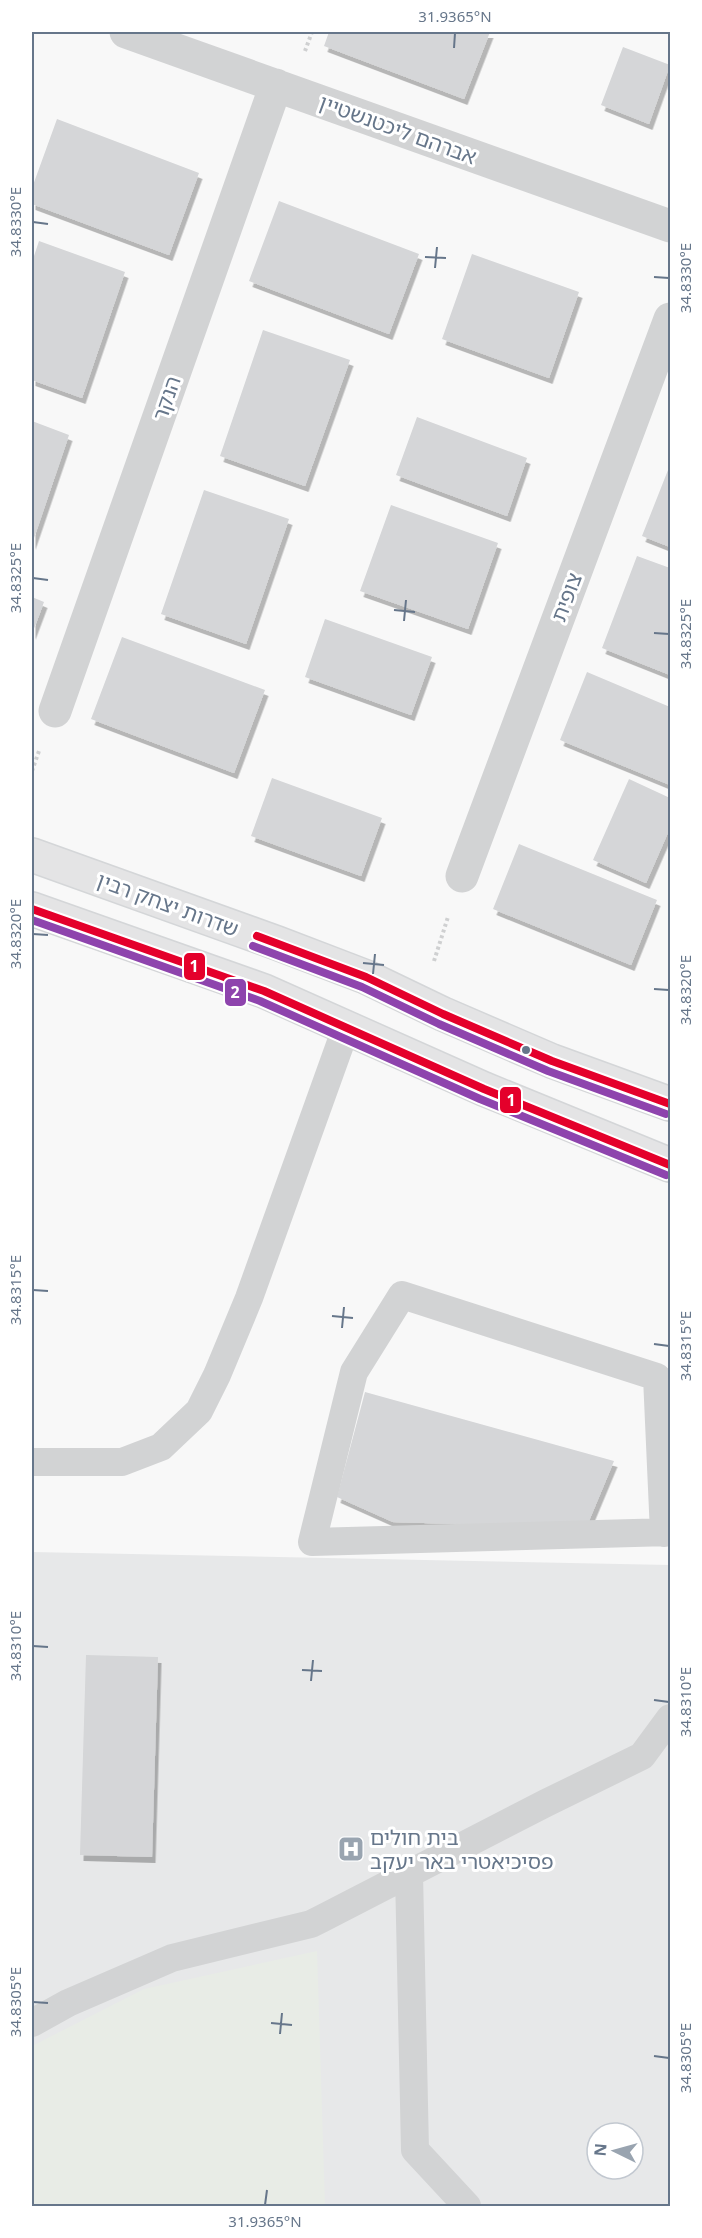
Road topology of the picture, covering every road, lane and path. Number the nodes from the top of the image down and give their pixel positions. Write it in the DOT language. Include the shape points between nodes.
graph roads {
  1 [pos="126,32"];
  2 [pos="276,85"];
  3 [pos="670,226"];
  4 [pos="670,319"];
  5 [pos="55,711"];
  6 [pos="32,855"];
  7 [pos="462,876"];
  8 [pos="32,909"];
  9 [pos="420,1003"];
  10 [pos="346,1028"];
  11 [pos="670,1104"];
  12 [pos="670,1165"];
  13 [pos="32,1462"];
  14 [pos="670,1533"];
  15 [pos="670,1718"];
  16 [pos="409,1873"];
  17 [pos="32,2023"];
  18 [pos="466,2206"];
  1 -- 2 [label="street, אברהם ליכטנשטיין"];
  2 -- 3 [label="street, אברהם ליכטנשטיין"];
  2 -- 5 [label="street, הנקר"];
  4 -- 7 [label="street, צופית"];
  6 -- 9 [label="main road, שדרות יצחק רבין" via="288,947"];
  7 -- 9 [label="path"];
  8 -- 10 [label="main road" via="264,991"];
  9 -- 11 [label="main road, שדרות יצחק רבין" via="552,1061"];
  10 -- 12 [label="main road"];
  10 -- 13 [label="lane" via="249,1298 199,1411 161,1447 122,1462"];
  14 -- 14 [label="lane" via="664,1533 657,1377 402,1295 354,1372 312,1542"];
  15 -- 16 [label="lane" via="642,1756"];
  16 -- 17 [label="lane" via="311,1924 172,1958"];
  16 -- 18 [label="lane" via="415,2150"];
}
